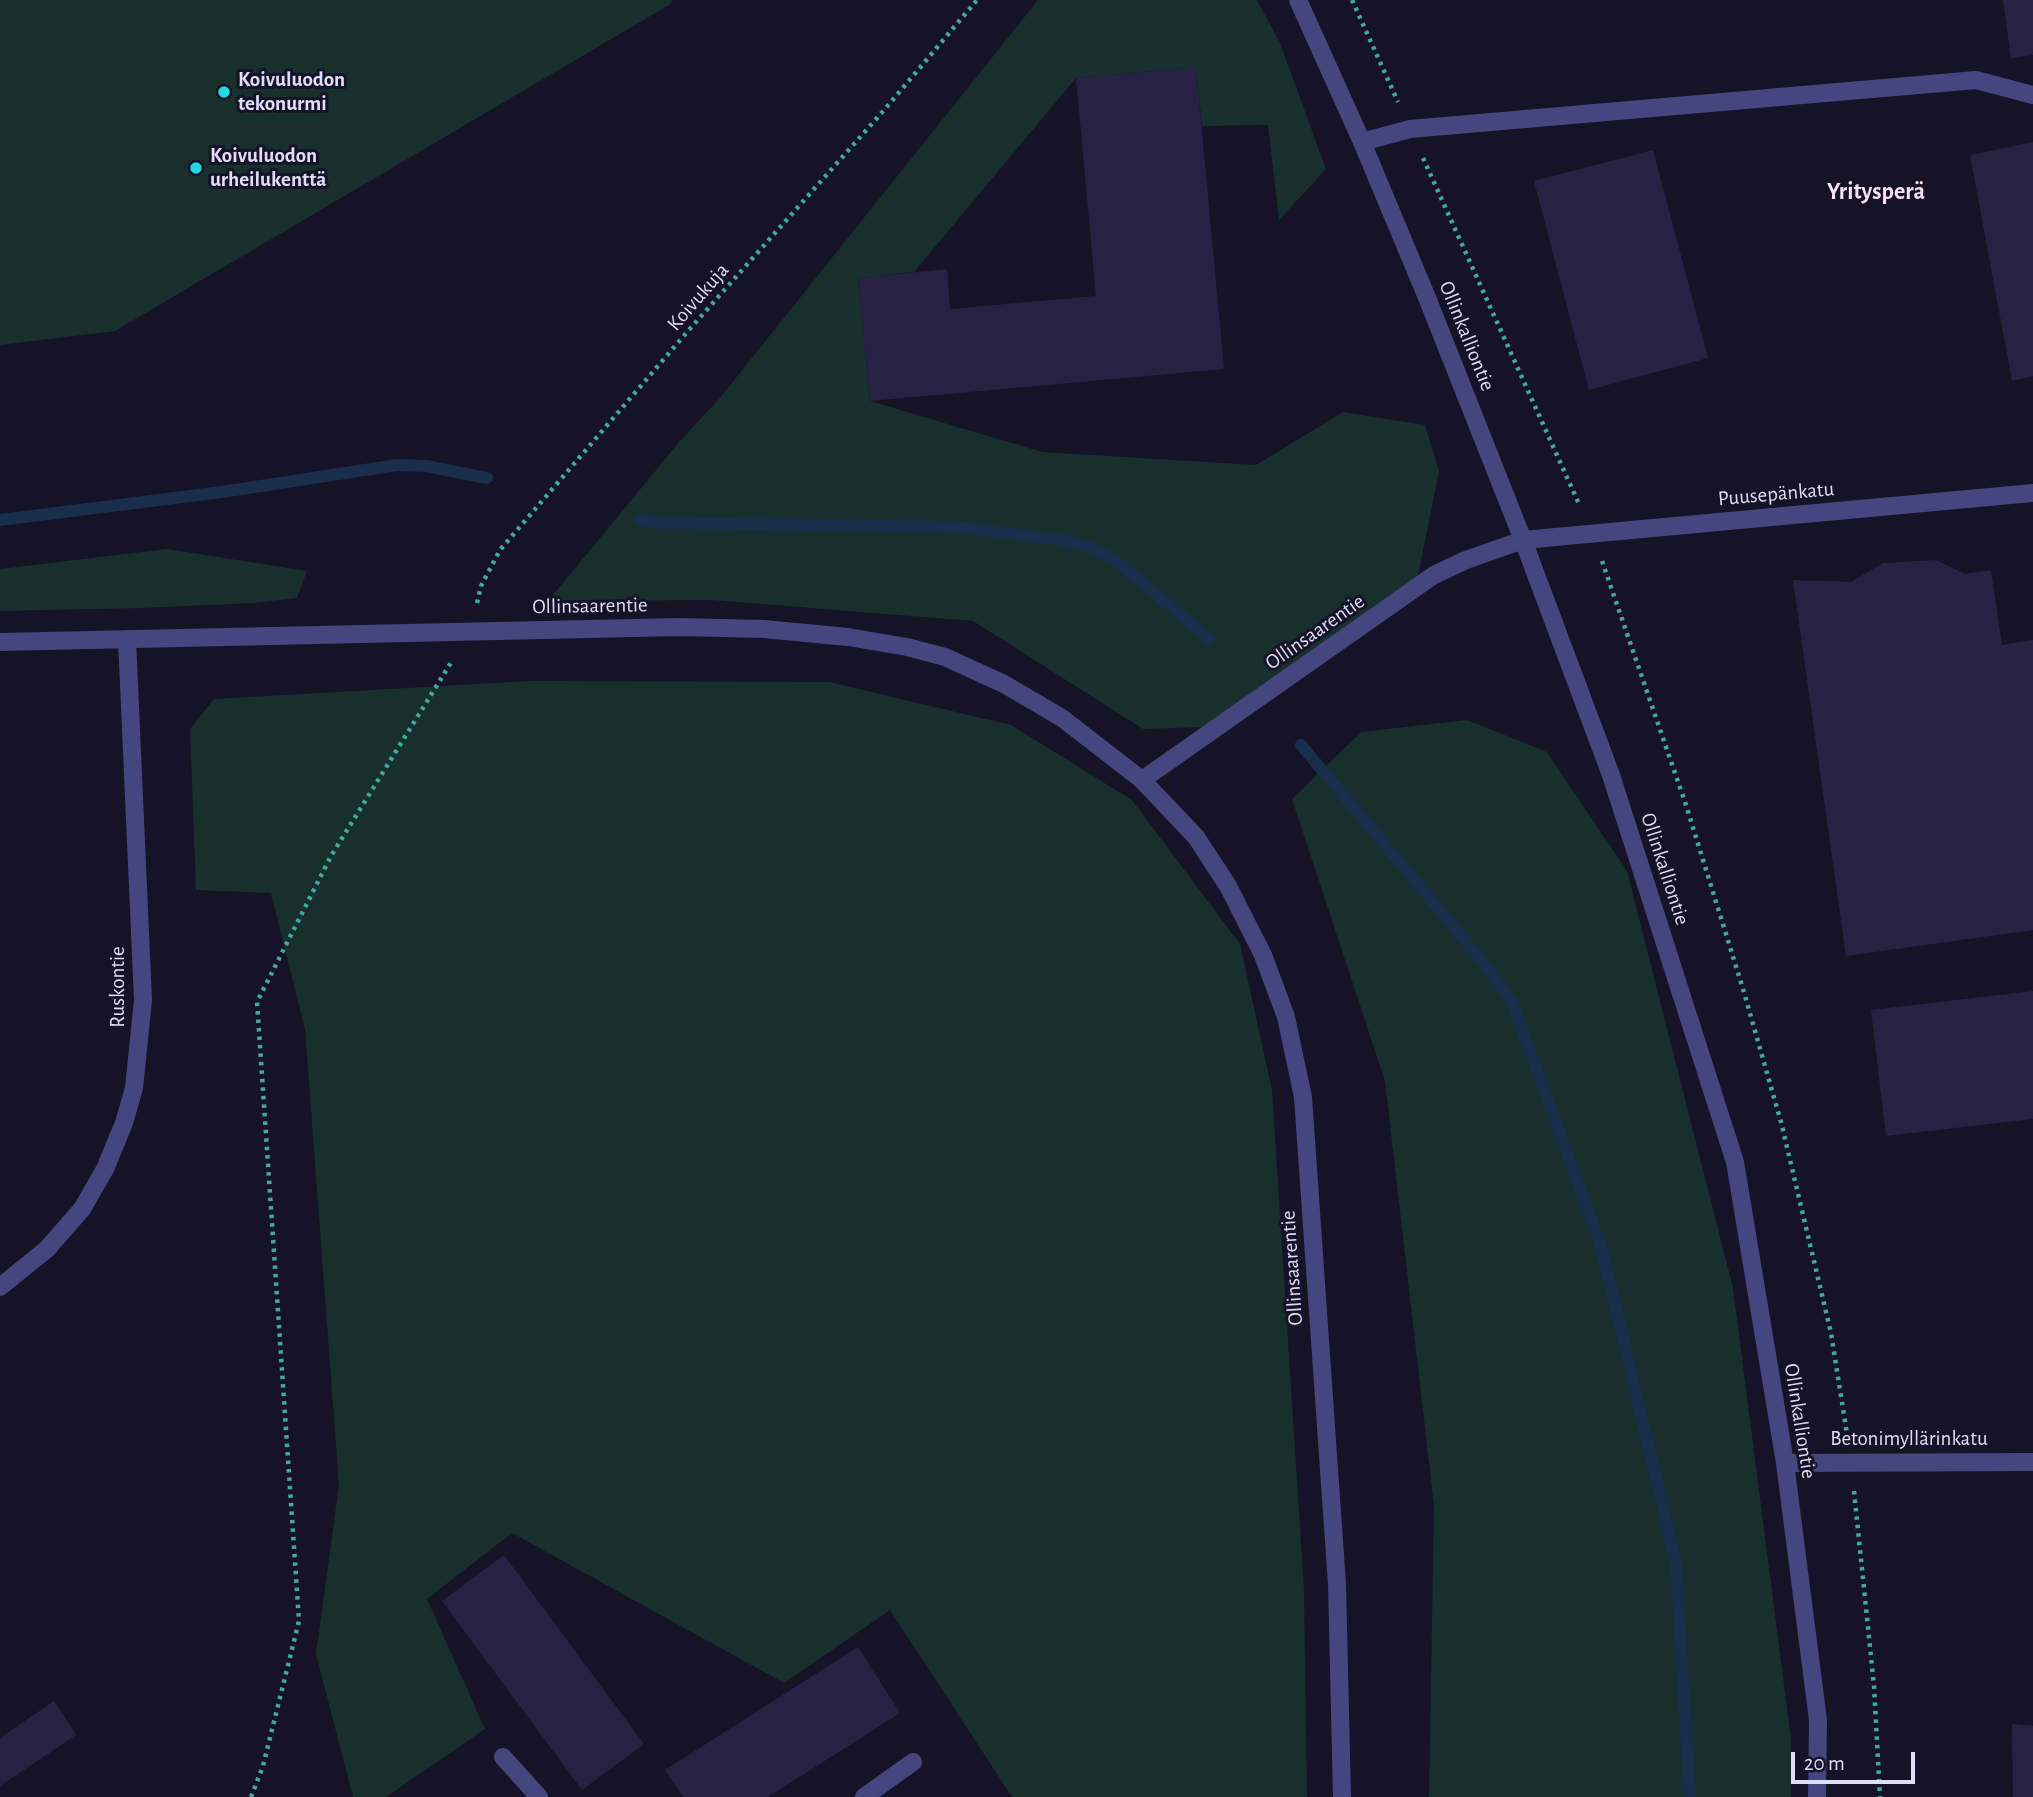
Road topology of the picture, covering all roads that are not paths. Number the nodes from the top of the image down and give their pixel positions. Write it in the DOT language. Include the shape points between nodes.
graph roads {
  1 [pos="1298,0"];
  2 [pos="2033,95"];
  3 [pos="1362,142"];
  4 [pos="2033,493"];
  5 [pos="1523,540"];
  6 [pos="127,639"];
  7 [pos="0,642"];
  8 [pos="1142,780"];
  9 [pos="0,1287"];
  10 [pos="1785,1462"];
  11 [pos="2033,1462"];
  12 [pos="503,1757"];
  13 [pos="913,1762"];
  14 [pos="539,1797"];
  15 [pos="864,1797"];
  16 [pos="1342,1797"];
  17 [pos="1817,1797"];
  1 -- 3 [label="street, Ollinkalliontie"];
  2 -- 3 [label="street" via="1976,80 1410,129"];
  3 -- 5 [label="street, Ollinkalliontie"];
  4 -- 5 [label="street, Puusepänkatu"];
  5 -- 8 [label="street, Ollinsaarentie" via="1434,575"];
  5 -- 10 [label="street, Ollinkalliontie" via="1611,775 1735,1162"];
  6 -- 7 [label="street, Ollinsaarentie"];
  6 -- 8 [label="street, Ollinsaarentie" via="679,627 848,637 945,657 1004,684 1062,718"];
  6 -- 9 [label="street, Ruskontie" via="144,1000 134,1088 105,1169 82,1209 47,1249"];
  8 -- 16 [label="street, Ollinsaarentie" via="1196,836 1228,886 1263,955 1286,1017 1303,1097 1337,1584"];
  10 -- 11 [label="street, Betonimyllärinkatu"];
  10 -- 17 [label="street, Ollinkalliontie" via="1818,1720"];
  12 -- 14 [label="street"];
  13 -- 15 [label="street"];
}
